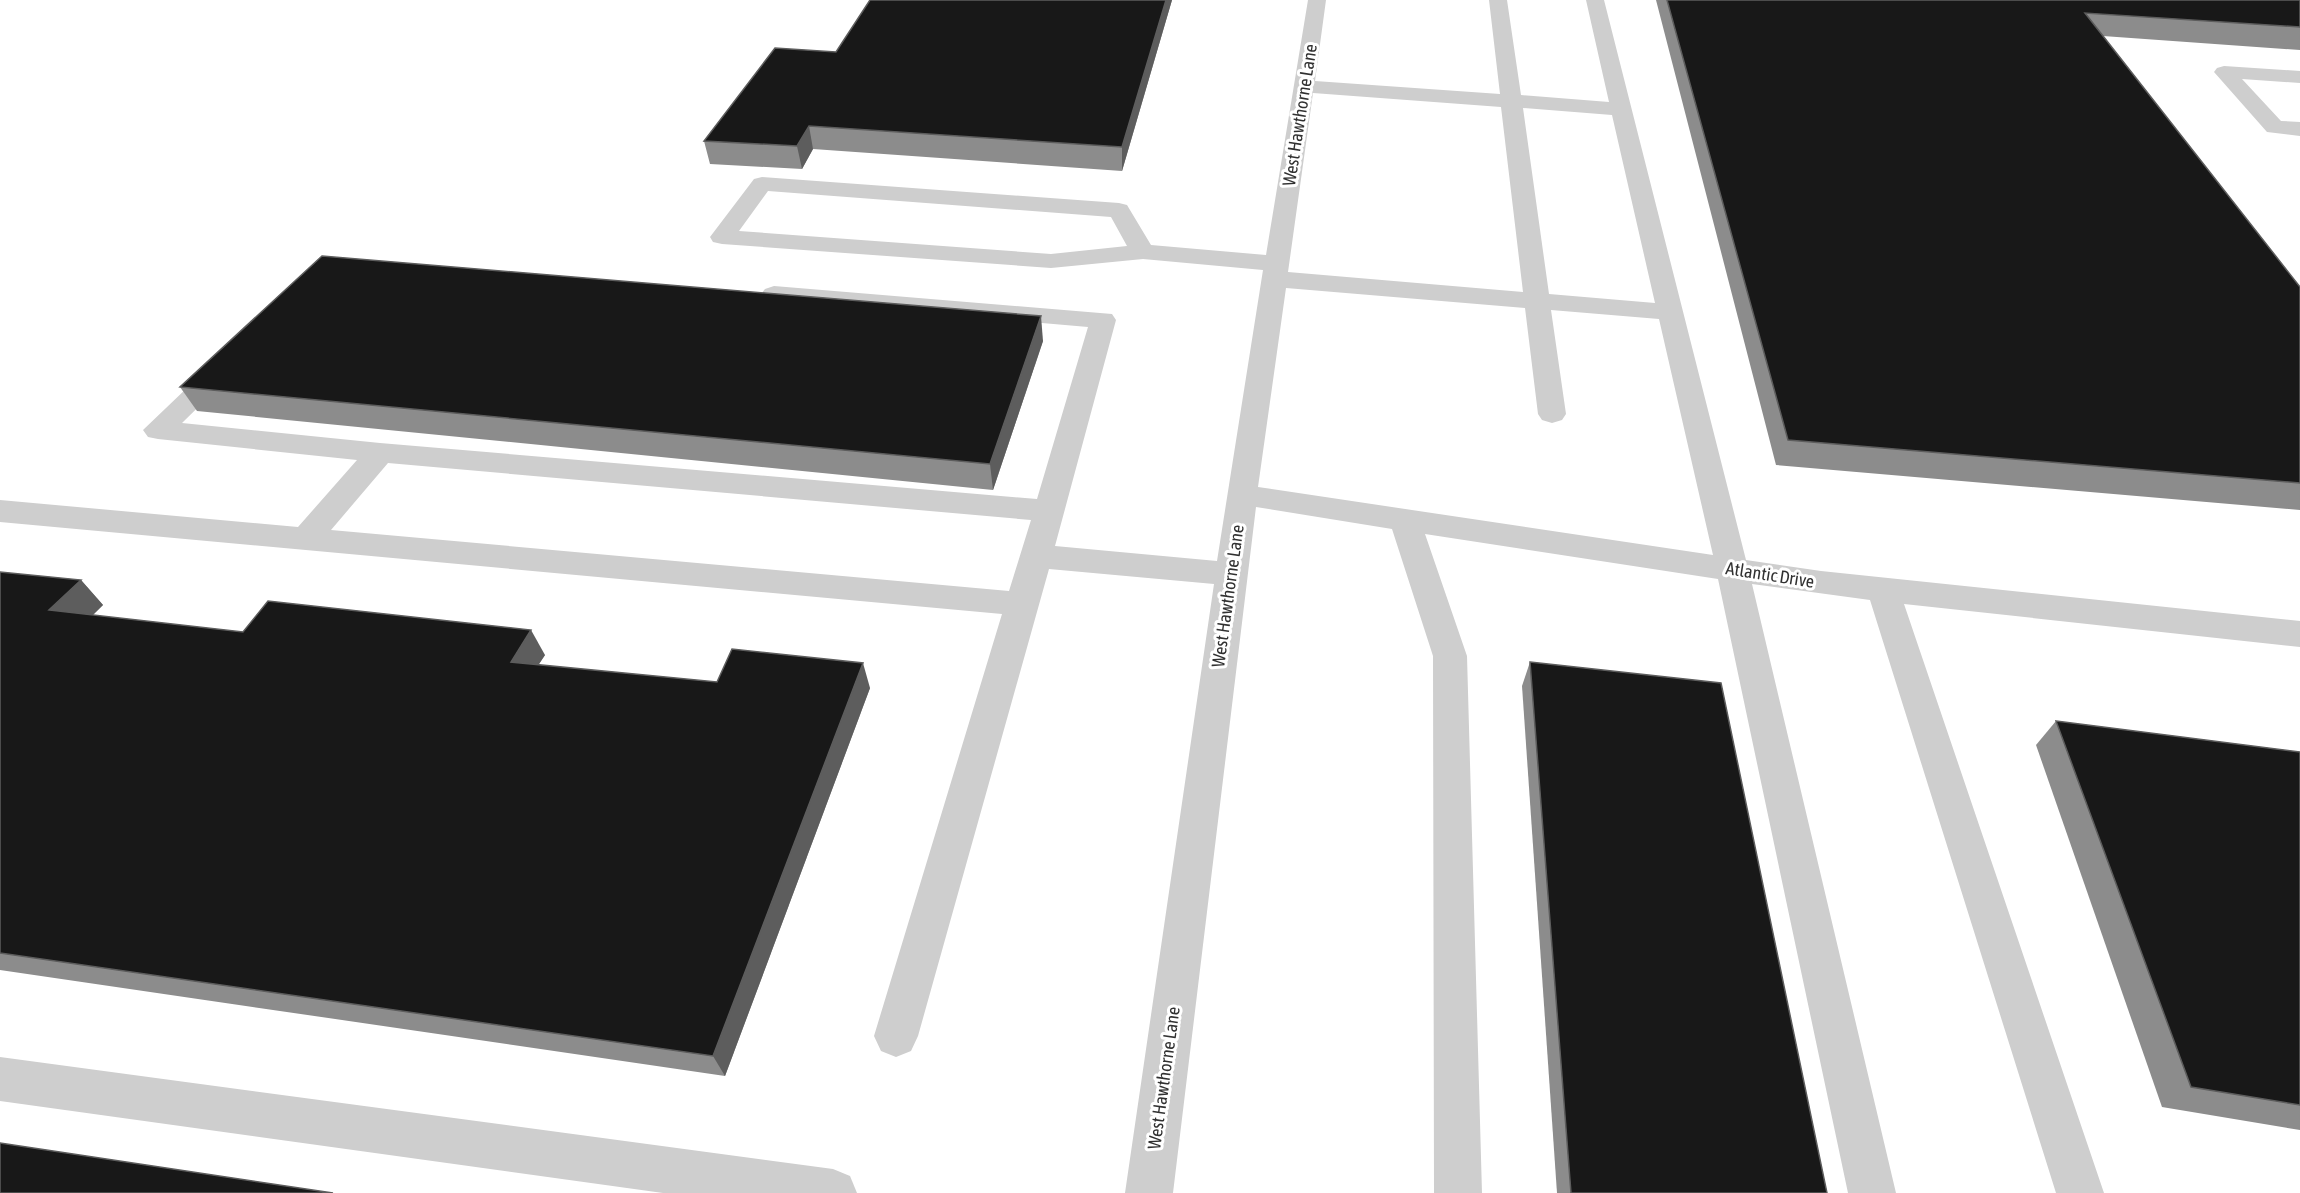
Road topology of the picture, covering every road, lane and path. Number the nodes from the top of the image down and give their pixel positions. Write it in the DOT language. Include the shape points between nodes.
graph roads {
  1 [pos="1317,0"];
  2 [pos="1498,0"];
  3 [pos="1595,0"];
  4 [pos="2300,76"];
  5 [pos="1304,86"];
  6 [pos="1510,101"];
  7 [pos="1621,109"];
  8 [pos="2300,129"];
  9 [pos="1143,252"];
  10 [pos="1276,271"];
  11 [pos="745,292"];
  12 [pos="1537,301"];
  13 [pos="1669,312"];
  14 [pos="244,349"];
  15 [pos="1552,414"];
  16 [pos="380,453"];
  17 [pos="1242,495"];
  18 [pos="0,511"];
  19 [pos="1049,511"];
  20 [pos="1405,520"];
  21 [pos="306,539"];
  22 [pos="1036,556"];
  23 [pos="1732,569"];
  24 [pos="1231,574"];
  25 [pos="1883,590"];
  26 [pos="1022,604"];
  27 [pos="2300,634"];
  28 [pos="896,1036"];
  29 [pos="0,1079"];
  30 [pos="734,1186"];
  31 [pos="833,1193"];
  32 [pos="1149,1193"];
  33 [pos="1458,1193"];
  34 [pos="1872,1193"];
  35 [pos="2080,1193"];
  1 -- 5 [label="street, West Hawthorne Lane"];
  2 -- 6 [label="street"];
  3 -- 7 [label="street"];
  4 -- 8 [label="street" via="2224,72 2275,127"];
  5 -- 6 [label="street"];
  5 -- 10 [label="street, West Hawthorne Lane"];
  6 -- 7 [label="street"];
  6 -- 12 [label="street"];
  7 -- 13 [label="street"];
  9 -- 9 [label="street" via="1051,261 722,237 762,183 1119,210"];
  9 -- 10 [label="street"];
  10 -- 12 [label="street"];
  10 -- 17 [label="street, West Hawthorne Lane"];
  11 -- 19 [label="street" via="1102,320"];
  12 -- 13 [label="street"];
  12 -- 15 [label="street"];
  13 -- 23 [label="street"];
  14 -- 16 [label="street" via="158,430"];
  16 -- 19 [label="street"];
  16 -- 21 [label="street"];
  17 -- 20 [label="street, Atlantic Drive"];
  17 -- 24 [label="street, West Hawthorne Lane"];
  18 -- 21 [label="street"];
  19 -- 22 [label="street"];
  20 -- 23 [label="street, Atlantic Drive"];
  20 -- 33 [label="street" via="1450,656"];
  21 -- 26 [label="street"];
  22 -- 24 [label="street"];
  22 -- 26 [label="street"];
  23 -- 25 [label="street, Atlantic Drive"];
  23 -- 34 [label="street"];
  24 -- 32 [label="street, West Hawthorne Lane"];
  25 -- 27 [label="street, Atlantic Drive"];
  25 -- 35 [label="street"];
  26 -- 28 [label="street"];
  29 -- 30 [label="street"];
  30 -- 31 [label="street"];
}
